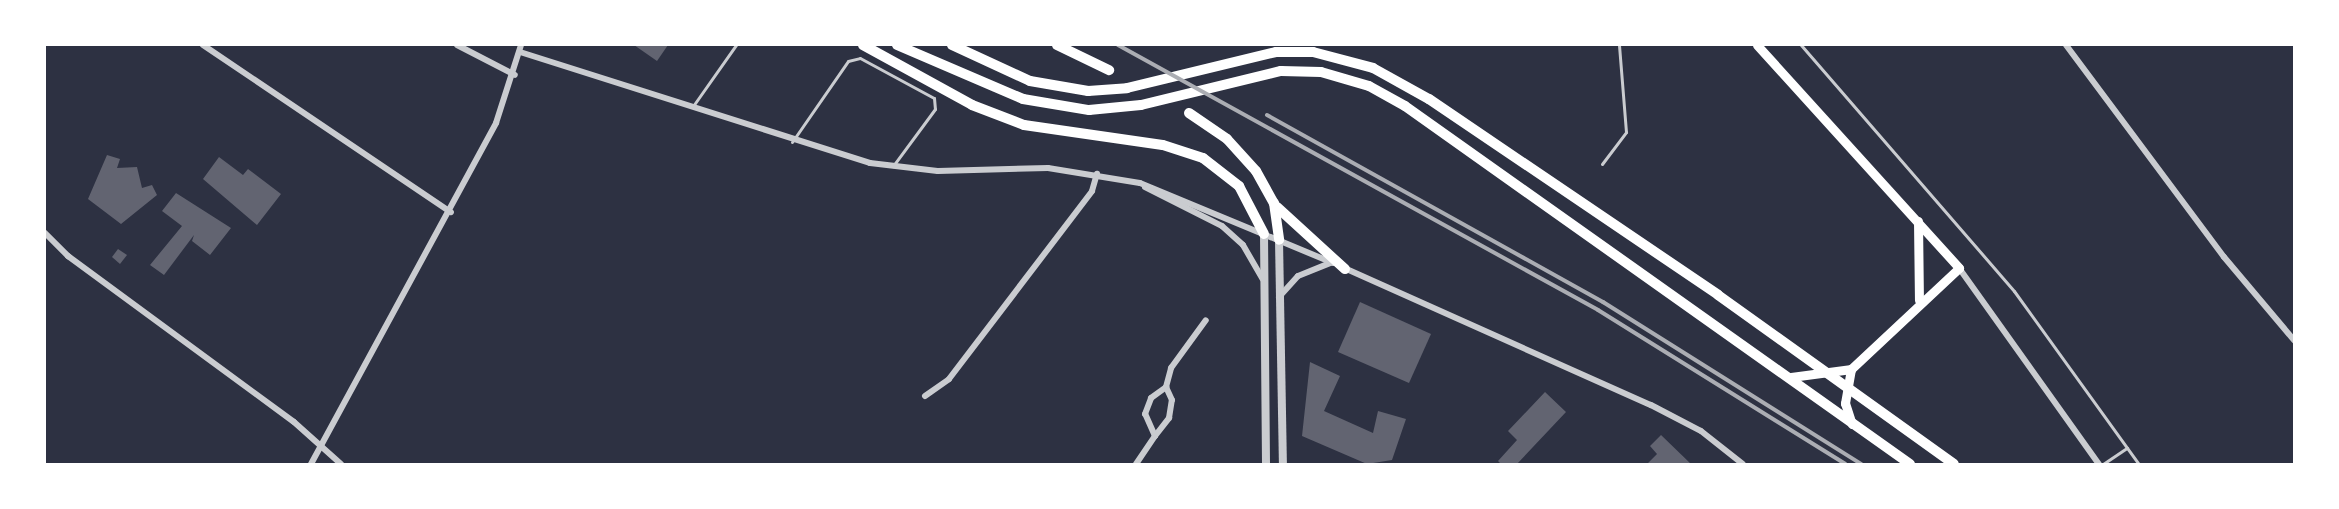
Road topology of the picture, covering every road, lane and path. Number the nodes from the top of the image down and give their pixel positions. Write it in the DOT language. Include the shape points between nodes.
graph roads {
  1 [pos="203,45"];
  2 [pos="457,45"];
  3 [pos="736,45"];
  4 [pos="863,45"];
  5 [pos="897,45"];
  6 [pos="952,45"];
  7 [pos="1057,45"];
  8 [pos="1619,45"];
  9 [pos="1757,45"];
  10 [pos="1801,45"];
  11 [pos="2066,45"];
  12 [pos="521,49"];
  13 [pos="1109,70"];
  14 [pos="515,75"];
  15 [pos="692,107"];
  16 [pos="1189,113"];
  17 [pos="792,142"];
  18 [pos="1602,164"];
  19 [pos="892,167"];
  20 [pos="1097,174"];
  21 [pos="1140,183"];
  22 [pos="1274,203"];
  23 [pos="451,212"];
  24 [pos="1918,221"];
  25 [pos="45,233"];
  26 [pos="1264,234"];
  27 [pos="1279,240"];
  28 [pos="1332,262"];
  29 [pos="1959,268"];
  30 [pos="1345,269"];
  31 [pos="1263,279"];
  32 [pos="1277,300"];
  33 [pos="1919,300"];
  34 [pos="1206,320"];
  35 [pos="2294,340"];
  36 [pos="1851,369"];
  37 [pos="1828,373"];
  38 [pos="1791,377"];
  39 [pos="1846,384"];
  40 [pos="1166,387"];
  41 [pos="925,396"];
  42 [pos="1852,424"];
  43 [pos="1155,436"];
  44 [pos="322,445"];
  45 [pos="2127,448"];
  46 [pos="311,464"];
  47 [pos="341,464"];
  48 [pos="1136,464"];
  49 [pos="1266,464"];
  50 [pos="1282,464"];
  51 [pos="1743,464"];
  52 [pos="1910,464"];
  53 [pos="1954,464"];
  54 [pos="2101,464"];
  55 [pos="2139,464"];
  1 -- 23 [label="street"];
  2 -- 14 [label="street"];
  3 -- 15 [label="lane"];
  4 -- 26 [label="main road" via="972,105 1024,125 1162,145 1203,158 1239,186"];
  5 -- 38 [label="main road" via="1023,99 1058,107 1113,109 1155,102 1236,78 1321,72 1389,95"];
  6 -- 37 [label="main road" via="1045,84 1088,91 1127,88 1258,54 1313,52 1392,77"];
  7 -- 13 [label="main road"];
  8 -- 18 [label="lane" via="1626,132"];
  9 -- 24 [label="main road"];
  10 -- 45 [label="lane" via="2014,291"];
  11 -- 35 [label="street" via="2219,251"];
  12 -- 14 [label="street"];
  12 -- 15 [label="street"];
  14 -- 23 [label="street"];
  15 -- 17 [label="street"];
  16 -- 22 [label="main road" via="1239,150"];
  17 -- 19 [label="street"];
  17 -- 19 [label="lane" via="848,61 860,58 934,98 935,109"];
  19 -- 20 [label="street" via="1048,168"];
  20 -- 21 [label="street"];
  20 -- 41 [label="street" via="1092,191 949,379"];
  21 -- 26 [label="street"];
  21 -- 31 [label="street" via="1162,199 1222,226 1243,245"];
  22 -- 27 [label="main road"];
  22 -- 30 [label="main road"];
  23 -- 44 [label="street"];
  24 -- 29 [label="main road"];
  24 -- 33 [label="main road"];
  25 -- 44 [label="street" via="68,256"];
  26 -- 27 [label="street"];
  26 -- 31 [label="street"];
  27 -- 28 [label="street"];
  27 -- 32 [label="street"];
  28 -- 30 [label="street"];
  28 -- 32 [label="street" via="1298,276"];
  29 -- 33 [label="main road"];
  29 -- 54 [label="street"];
  30 -- 51 [label="street" via="1651,405 1701,431"];
  31 -- 49 [label="street"];
  32 -- 50 [label="street"];
  33 -- 36 [label="main road"];
  34 -- 40 [label="street" via="1171,368"];
  36 -- 37 [label="main road"];
  36 -- 39 [label="main road"];
  37 -- 38 [label="main road"];
  37 -- 39 [label="main road"];
  38 -- 42 [label="main road"];
  39 -- 42 [label="main road" via="1845,403"];
  39 -- 53 [label="main road"];
  40 -- 43 [label="street" via="1172,400 1169,418"];
  40 -- 43 [label="street" via="1151,398 1145,414"];
  42 -- 52 [label="main road"];
  43 -- 48 [label="street"];
  44 -- 46 [label="street"];
  44 -- 47 [label="street"];
  45 -- 54 [label="lane"];
  45 -- 55 [label="lane"];
}
